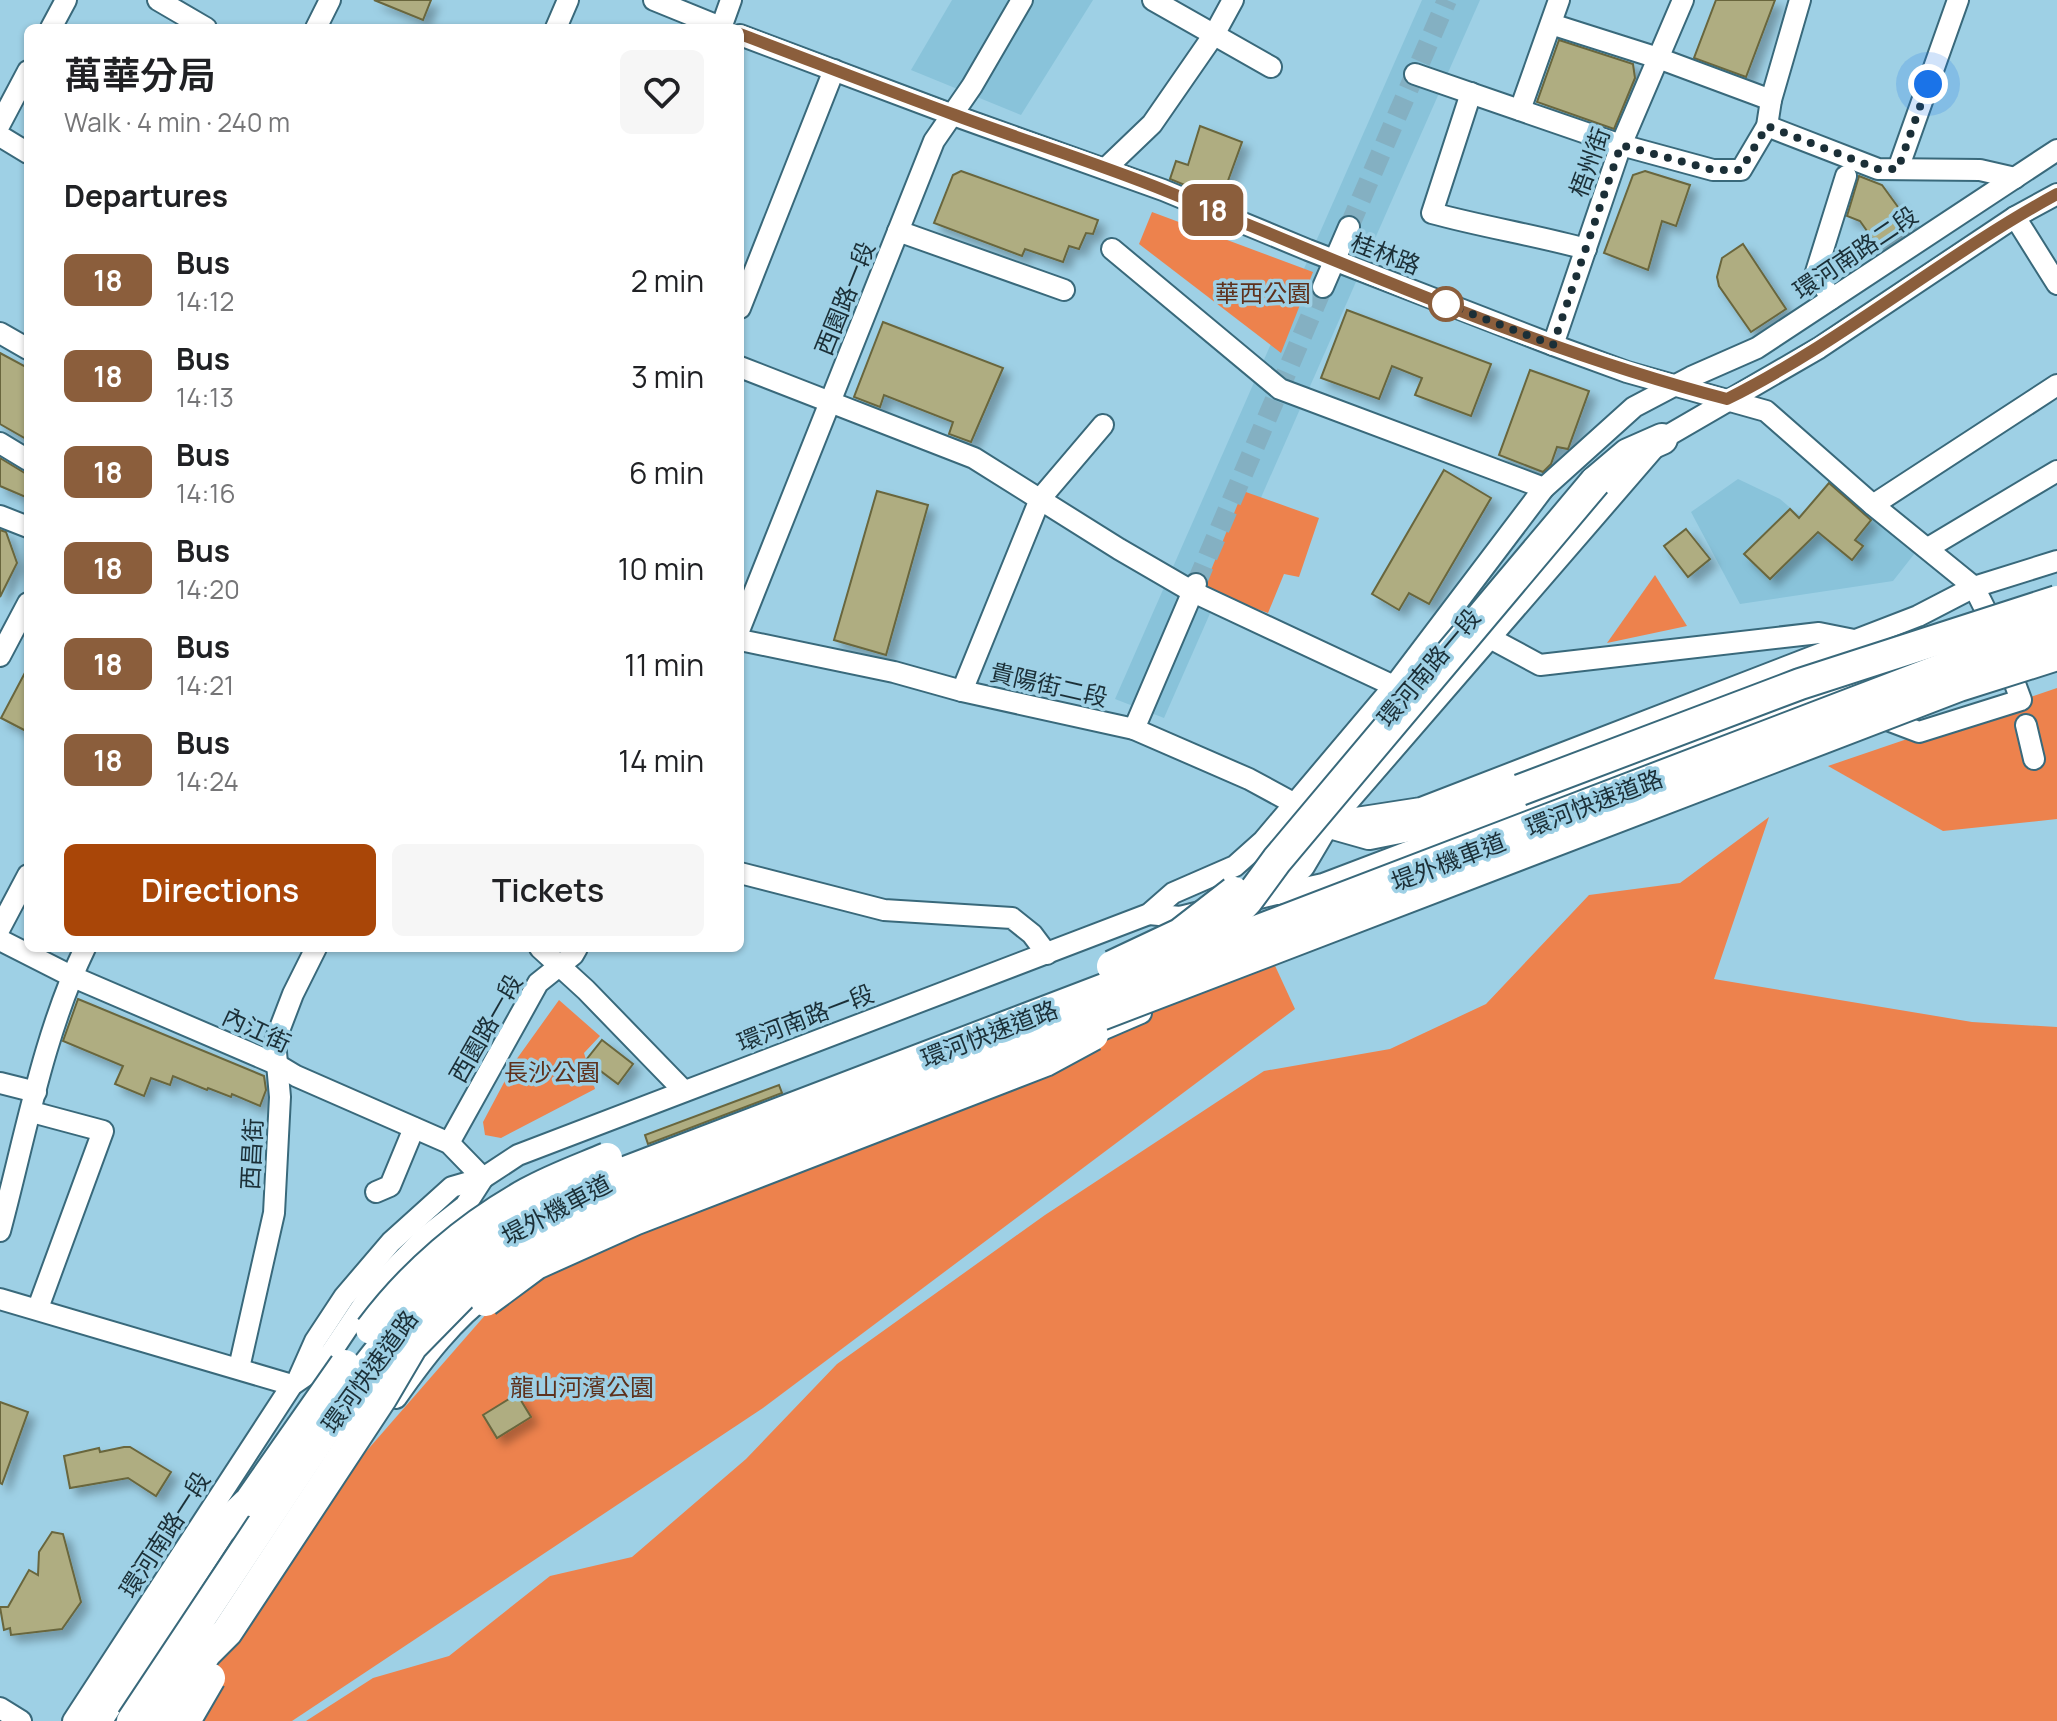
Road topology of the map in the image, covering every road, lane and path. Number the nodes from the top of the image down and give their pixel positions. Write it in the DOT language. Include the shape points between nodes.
graph roads {
  1 [pos="66,0"];
  2 [pos="158,0"];
  3 [pos="330,0"];
  4 [pos="568,0"];
  5 [pos="654,0"];
  6 [pos="731,0"];
  7 [pos="1022,0"];
  8 [pos="1153,0"];
  9 [pos="1233,0"];
  10 [pos="1559,0"];
  11 [pos="1683,0"];
  12 [pos="1800,0"];
  13 [pos="1958,0"];
  14 [pos="53,24"];
  15 [pos="199,24"];
  16 [pos="318,24"];
  17 [pos="558,24"];
  18 [pos="711,24"];
  19 [pos="722,24"];
  20 [pos="1551,24"];
  21 [pos="1215,33"];
  22 [pos="744,36"];
  23 [pos="1658,58"];
  24 [pos="1271,67"];
  25 [pos="834,70"];
  26 [pos="1415,74"];
  27 [pos="24,79"];
  28 [pos="1471,93"];
  29 [pos="1771,100"];
  30 [pos="1520,110"];
  31 [pos="953,115"];
  32 [pos="0,124"];
  33 [pos="1767,126"];
  34 [pos="0,136"];
  35 [pos="1621,145"];
  36 [pos="2055,147"];
  37 [pos="24,151"];
  38 [pos="1105,169"];
  39 [pos="1898,169"];
  40 [pos="1846,176"];
  41 [pos="2015,178"];
  42 [pos="2057,194"];
  43 [pos="2015,217"];
  44 [pos="1349,227"];
  45 [pos="898,231"];
  46 [pos="1112,249"];
  47 [pos="1586,249"];
  48 [pos="1334,261"];
  49 [pos="2057,284"];
  50 [pos="1323,287"];
  51 [pos="1064,290"];
  52 [pos="744,298"];
  53 [pos="1831,299"];
  54 [pos="0,333"];
  55 [pos="1553,345"];
  56 [pos="24,347"];
  57 [pos="744,369"];
  58 [pos="1674,385"];
  59 [pos="2057,385"];
  60 [pos="1727,399"];
  61 [pos="829,403"];
  62 [pos="1103,425"];
  63 [pos="1662,439"];
  64 [pos="0,443"];
  65 [pos="24,458"];
  66 [pos="2057,471"];
  67 [pos="1544,488"];
  68 [pos="1040,499"];
  69 [pos="1873,505"];
  70 [pos="0,516"];
  71 [pos="24,525"];
  72 [pos="1928,548"];
  73 [pos="2057,561"];
  74 [pos="1974,587"];
  75 [pos="2057,587"];
  76 [pos="1195,588"];
  77 [pos="2057,601"];
  78 [pos="24,611"];
  79 [pos="744,618"];
  80 [pos="1994,627"];
  81 [pos="2057,630"];
  82 [pos="1488,637"];
  83 [pos="1854,640"];
  84 [pos="744,641"];
  85 [pos="2057,655"];
  86 [pos="0,656"];
  87 [pos="2057,665"];
  88 [pos="2013,676"];
  89 [pos="1394,686"];
  90 [pos="962,691"];
  91 [pos="2026,725"];
  92 [pos="1134,729"];
  93 [pos="2034,759"];
  94 [pos="1297,804"];
  95 [pos="1330,823"];
  96 [pos="1277,860"];
  97 [pos="744,874"];
  98 [pos="24,883"];
  99 [pos="1276,894"];
  100 [pos="1149,914"];
  101 [pos="0,928"];
  102 [pos="0,940"];
  103 [pos="83,952"];
  104 [pos="314,952"];
  105 [pos="544,952"];
  106 [pos="575,952"];
  107 [pos="1047,954"];
  108 [pos="558,965"];
  109 [pos="71,976"];
  110 [pos="1173,997"];
  111 [pos="276,1064"];
  112 [pos="0,1083"];
  113 [pos="684,1091"];
  114 [pos="34,1102"];
  115 [pos="414,1128"];
  116 [pos="449,1143"];
  117 [pos="483,1178"];
  118 [pos="376,1192"];
  119 [pos="0,1231"];
  120 [pos="0,1299"];
  121 [pos="38,1308"];
  122 [pos="338,1340"];
  123 [pos="239,1368"];
  124 [pos="296,1381"];
  125 [pos="382,1397"];
  126 [pos="250,1501"];
  127 [pos="227,1632"];
  128 [pos="0,1708"];
  129 [pos="21,1721"];
  130 [pos="73,1721"];
  131 [pos="96,1721"];
  132 [pos="113,1721"];
  133 [pos="122,1721"];
  134 [pos="132,1721"];
  135 [pos="156,1721"];
  136 [pos="175,1721"];
  137 [pos="185,1721"];
  1 -- 14 [label="street"];
  2 -- 15 [label="street"];
  3 -- 16 [label="street"];
  4 -- 17 [label="street"];
  5 -- 18 [label="street"];
  6 -- 19 [label="street"];
  7 -- 31 [label="street, 西園路一段"];
  8 -- 21 [label="street"];
  9 -- 21 [label="street"];
  10 -- 20 [label="street"];
  11 -- 23 [label="street, 梧州街"];
  12 -- 29 [label="street"];
  13 -- 39 [label="street"];
  20 -- 23 [label="street"];
  20 -- 30 [label="street"];
  21 -- 24 [label="street"];
  21 -- 38 [label="street" via="1152,124"];
  22 -- 25 [label="street, 桂林路"];
  23 -- 29 [label="street"];
  23 -- 35 [label="street, 梧州街"];
  25 -- 31 [label="street, 桂林路"];
  25 -- 52 [label="street"];
  26 -- 28 [label="street"];
  27 -- 32 [label="street"];
  28 -- 30 [label="street"];
  28 -- 47 [label="street" via="1432,213"];
  29 -- 33 [label="street"];
  30 -- 35 [label="street"];
  31 -- 38 [label="street, 桂林路"];
  31 -- 45 [label="street, 西園路一段" via="934,141"];
  33 -- 35 [label="street" via="1741,170 1713,170"];
  33 -- 39 [label="street" via="1878,169"];
  34 -- 37 [label="street"];
  35 -- 47 [label="street, 梧州街"];
  36 -- 41 [label="street, 環河南路二段"];
  38 -- 48 [label="street, 桂林路"];
  39 -- 41 [label="street" via="1980,170"];
  40 -- 53 [label="street" via="1816,272"];
  41 -- 53 [label="street, 環河南路二段"];
  42 -- 43 [label="street"];
  43 -- 49 [label="street"];
  43 -- 60 [label="street" via="1819,348"];
  44 -- 48 [label="street"];
  45 -- 51 [label="street"];
  45 -- 61 [label="street, 西園路一段"];
  46 -- 67 [label="street" via="1280,389"];
  47 -- 55 [label="street, 梧州街"];
  48 -- 50 [label="street"];
  48 -- 55 [label="street, 桂林路"];
  53 -- 58 [label="street, 環河南路二段" via="1757,348"];
  54 -- 56 [label="street"];
  55 -- 58 [label="street, 桂林路"];
  57 -- 61 [label="street"];
  58 -- 60 [label="street, 桂林路"];
  58 -- 67 [label="street, 環河南路一段" via="1634,407"];
  59 -- 69 [label="street"];
  60 -- 63 [label="street, 環河南路一段"];
  60 -- 69 [label="street, 桂林路" via="1766,411"];
  61 -- 68 [label="street" via="974,458"];
  61 -- 79 [label="street, 西園路一段"];
  62 -- 68 [label="street"];
  63 -- 82 [label="street, 環河南路一段"];
  63 -- 96 [label="highway, bridge" via="1628,454 1595,482"];
  64 -- 65 [label="street"];
  66 -- 72 [label="street"];
  67 -- 89 [label="street, 環河南路一段"];
  68 -- 76 [label="street"];
  68 -- 90 [label="street"];
  69 -- 72 [label="street, 桂林路"];
  70 -- 71 [label="street"];
  72 -- 74 [label="street, 桂林路"];
  73 -- 74 [label="street"];
  74 -- 80 [label="street, 桂林路"];
  74 -- 83 [label="street"];
  75 -- 80 [label="street" via="2043,590"];
  76 -- 89 [label="street"];
  76 -- 92 [label="street"];
  77 -- 95 [label="highway, bridge" via="1800,684 1439,820 1369,834"];
  78 -- 86 [label="street"];
  80 -- 81 [label="street"];
  80 -- 88 [label="street, 桂林路"];
  80 -- 99 [label="street" via="1323,884"];
  81 -- 134 [label="highway, 環河快速道路, bridge" via="1961,661 607,1179 506,1230 408,1314 367,1367"];
  82 -- 83 [label="street" via="1540,665 1819,633"];
  82 -- 95 [label="street, 環河南路一段"];
  83 -- 95 [label="street" via="1421,808"];
  84 -- 90 [label="street, 貴陽街二段"];
  85 -- 125 [label="highway, 環河快速道路, bridge" via="1959,686 618,1200 524,1246 465,1292 412,1346"];
  87 -- 88 [label="street, 堤外機車道"];
  88 -- 110 [label="street, 堤外機車道" via="1907,711"];
  89 -- 94 [label="street, 環河南路一段"];
  90 -- 92 [label="street, 貴陽街二段"];
  91 -- 93 [label="street"];
  92 -- 94 [label="street, 貴陽街二段"];
  94 -- 95 [label="street, 貴陽街二段"];
  94 -- 100 [label="street, 環河南路一段" via="1235,866 1173,893"];
  95 -- 99 [label="street, 環河南路一段" via="1304,867"];
  96 -- 125 [label="highway, bridge" via="1247,901 1193,956 1095,1034 1045,1061 661,1209 536,1264 493,1295"];
  96 -- 126 [label="highway, bridge" via="1180,934 1124,962 614,1155 529,1193 457,1240 395,1298"];
  97 -- 107 [label="street" via="884,910 1012,918"];
  98 -- 101 [label="street"];
  99 -- 100 [label="street, 環河南路一段" via="1180,917"];
  100 -- 107 [label="street, 環河南路一段"];
  102 -- 109 [label="street, 內江街"];
  103 -- 109 [label="street"];
  104 -- 111 [label="street, 西昌街" via="275,1041"];
  105 -- 108 [label="street"];
  106 -- 108 [label="street, 西園路一段"];
  107 -- 113 [label="street, 環河南路一段"];
  108 -- 113 [label="street"];
  108 -- 116 [label="street, 西園路一段" via="538,983"];
  109 -- 111 [label="street, 內江街"];
  109 -- 114 [label="street"];
  110 -- 135 [label="street, 堤外機車道" via="1109,1015 825,1122 619,1203 525,1250 465,1294 420,1341"];
  110 -- 136 [label="street, 堤外機車道" via="1115,1026 626,1216 532,1262 473,1305 428,1353"];
  111 -- 115 [label="street, 內江街"];
  111 -- 123 [label="street, 西昌街" via="280,1097 274,1213"];
  112 -- 114 [label="street"];
  113 -- 117 [label="street, 環河南路一段" via="518,1155"];
  114 -- 119 [label="street"];
  114 -- 121 [label="street" via="103,1131"];
  115 -- 116 [label="street, 內江街"];
  115 -- 118 [label="street" via="390,1186"];
  116 -- 117 [label="street, 內江街"];
  117 -- 122 [label="street, 環河南路一段" via="465,1206 424,1238 373,1290"];
  117 -- 124 [label="street, 環河南路一段" via="452,1187 391,1242 344,1297"];
  120 -- 121 [label="street"];
  121 -- 123 [label="street"];
  122 -- 124 [label="street, 環河南路一段" via="324,1363"];
  122 -- 133 [label="street" via="349,1356 349,1369"];
  123 -- 124 [label="street"];
  124 -- 130 [label="street, 環河南路一段"];
  125 -- 127 [label="highway, 環河快速道路, bridge"];
  126 -- 131 [label="highway" via="220,1530"];
  126 -- 132 [label="highway"];
  127 -- 135 [label="highway, 環河快速道路, bridge"];
  127 -- 137 [label="highway, bridge" via="219,1663"];
  128 -- 129 [label="street"];
}
